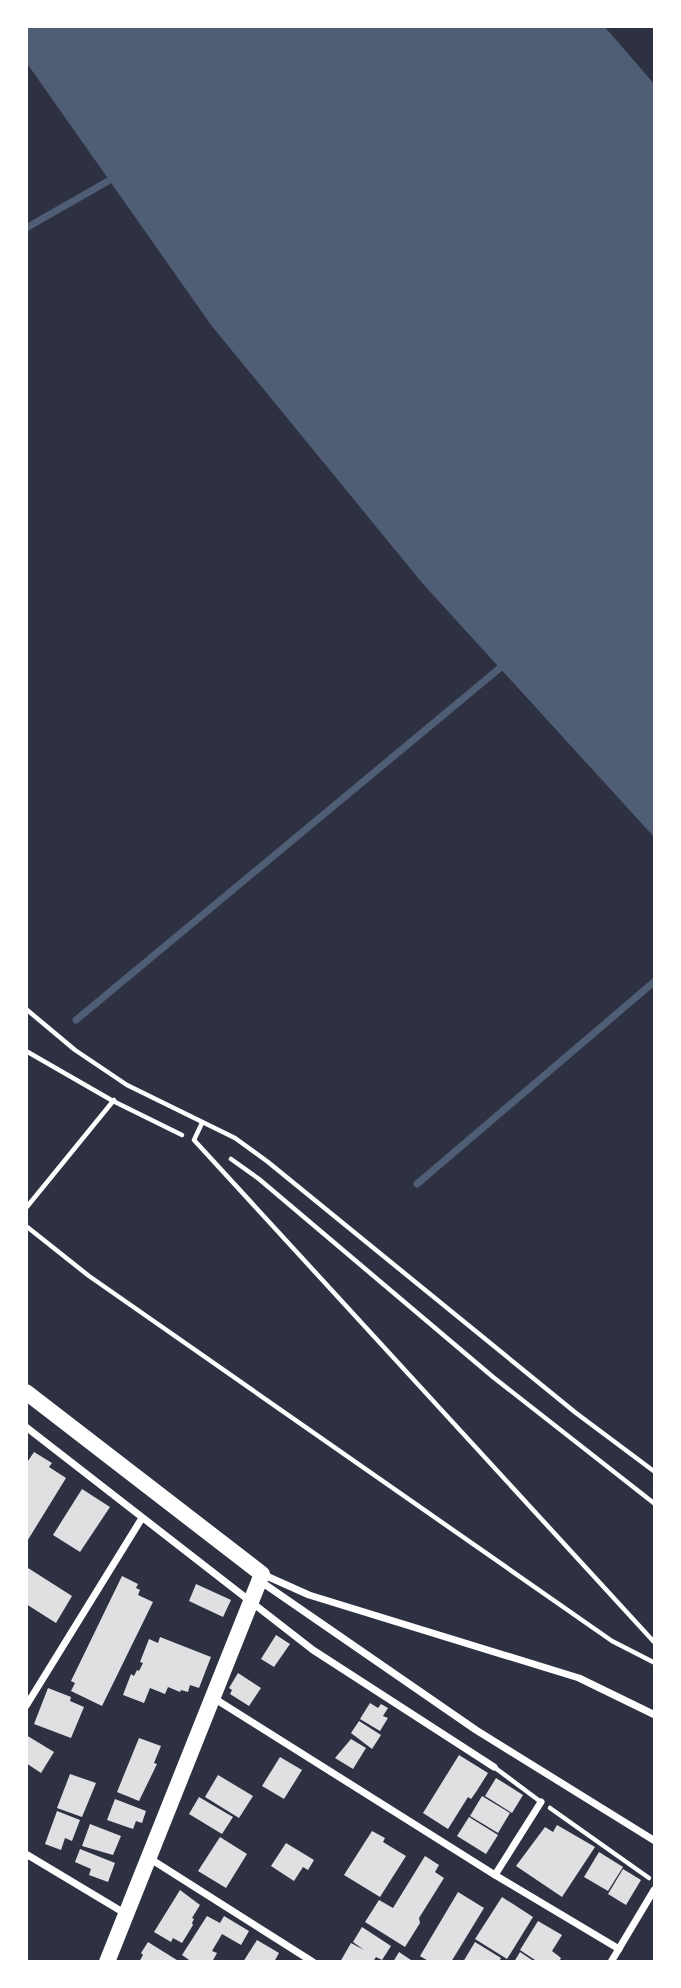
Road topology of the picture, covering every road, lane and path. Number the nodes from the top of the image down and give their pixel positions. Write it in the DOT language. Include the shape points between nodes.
graph roads {
  1 [pos="26,1009"];
  2 [pos="26,1051"];
  3 [pos="113,1101"];
  4 [pos="202,1123"];
  5 [pos="194,1140"];
  6 [pos="228,1156"];
  7 [pos="26,1208"];
  8 [pos="26,1226"];
  9 [pos="26,1392"];
  10 [pos="26,1427"];
  11 [pos="655,1472"];
  12 [pos="655,1504"];
  13 [pos="142,1518"];
  14 [pos="260,1577"];
  15 [pos="251,1602"];
  16 [pos="655,1643"];
  17 [pos="655,1662"];
  18 [pos="212,1698"];
  19 [pos="26,1706"];
  20 [pos="655,1715"];
  21 [pos="494,1767"];
  22 [pos="541,1802"];
  23 [pos="655,1841"];
  24 [pos="26,1854"];
  25 [pos="148,1858"];
  26 [pos="495,1875"];
  27 [pos="655,1882"];
  28 [pos="654,1890"];
  29 [pos="126,1914"];
  30 [pos="618,1949"];
  31 [pos="107,1962"];
  32 [pos="313,1962"];
  33 [pos="611,1962"];
  1 -- 4 [label="lane" via="100,1068"];
  2 -- 3 [label="path"];
  3 -- 5 [label="path"];
  3 -- 7 [label="path"];
  4 -- 5 [label="lane"];
  4 -- 11 [label="lane" via="235,1138 268,1162"];
  5 -- 16 [label="lane"];
  6 -- 12 [label="path" via="502,1385"];
  8 -- 17 [label="path" via="98,1283 612,1641"];
  9 -- 14 [label="main road"];
  10 -- 13 [label="street"];
  13 -- 15 [label="street"];
  13 -- 19 [label="street"];
  14 -- 15 [label="main road"];
  14 -- 20 [label="street" via="579,1678"];
  14 -- 23 [label="street" via="476,1730"];
  15 -- 18 [label="main road"];
  15 -- 21 [label="street" via="313,1650"];
  18 -- 25 [label="main road"];
  18 -- 26 [label="street"];
  21 -- 22 [label="lane"];
  22 -- 26 [label="street"];
  22 -- 27 [label="path"];
  24 -- 29 [label="street"];
  25 -- 29 [label="main road"];
  25 -- 32 [label="street"];
  26 -- 30 [label="street"];
  28 -- 30 [label="street"];
  29 -- 31 [label="main road"];
  30 -- 33 [label="street"];
}
